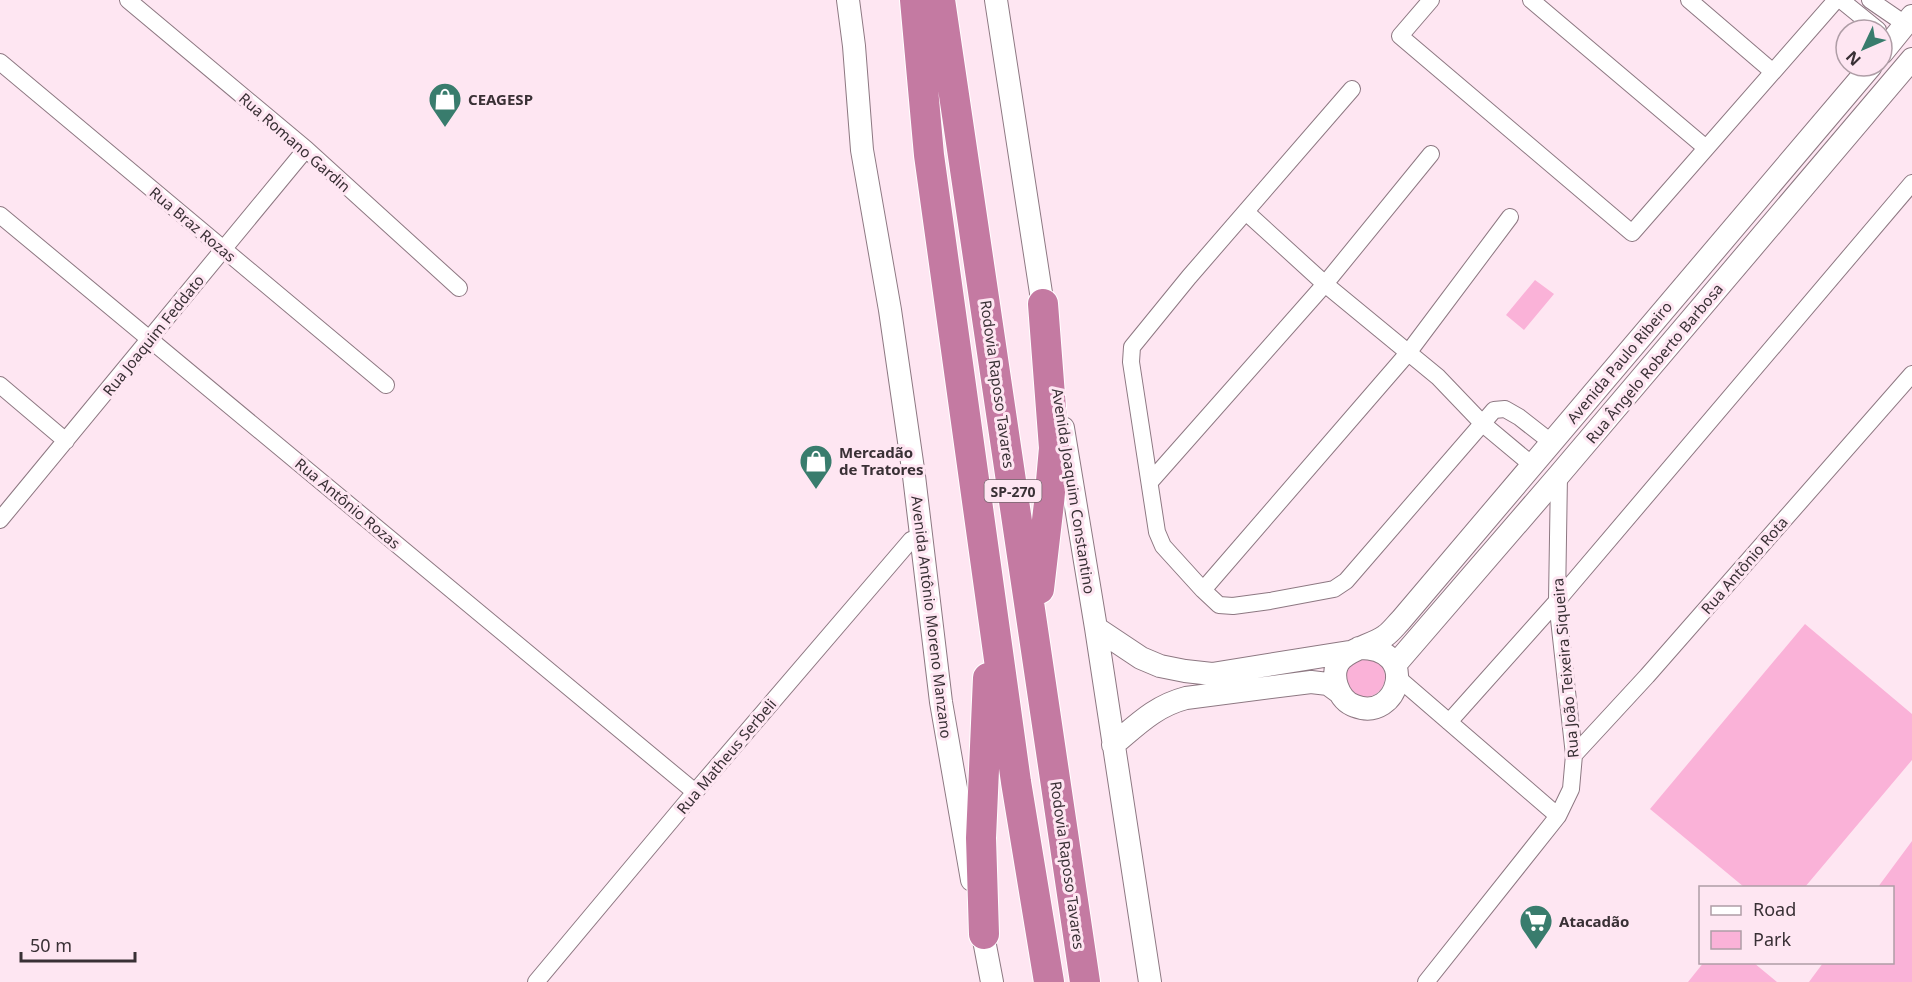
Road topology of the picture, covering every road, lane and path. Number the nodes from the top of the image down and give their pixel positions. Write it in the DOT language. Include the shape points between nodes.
graph roads {
  1 [pos="128,0"];
  2 [pos="848,0"];
  3 [pos="915,0"];
  4 [pos="940,0"];
  5 [pos="996,0"];
  6 [pos="1431,0"];
  7 [pos="1531,0"];
  8 [pos="1689,0"];
  9 [pos="1836,0"];
  10 [pos="1841,0"];
  11 [pos="1870,0"];
  12 [pos="1869,18"];
  13 [pos="1882,18"];
  14 [pos="1912,58"];
  15 [pos="0,62"];
  16 [pos="1773,72"];
  17 [pos="1861,78"];
  18 [pos="1352,89"];
  19 [pos="1706,148"];
  20 [pos="306,149"];
  21 [pos="1431,154"];
  22 [pos="1912,183"];
  23 [pos="1246,212"];
  24 [pos="0,214"];
  25 [pos="1510,217"];
  26 [pos="223,249"];
  27 [pos="1325,284"];
  28 [pos="459,288"];
  29 [pos="1043,304"];
  30 [pos="150,339"];
  31 [pos="1408,353"];
  32 [pos="1912,374"];
  33 [pos="0,385"];
  34 [pos="386,385"];
  35 [pos="1483,424"];
  36 [pos="66,441"];
  37 [pos="1551,442"];
  38 [pos="1532,464"];
  39 [pos="973,469"];
  40 [pos="1559,475"];
  41 [pos="1150,482"];
  42 [pos="0,520"];
  43 [pos="922,536"];
  44 [pos="1203,590"];
  45 [pos="1557,601"];
  46 [pos="1034,628"];
  47 [pos="1096,628"];
  48 [pos="1354,650"];
  49 [pos="1396,671"];
  50 [pos="1339,692"];
  51 [pos="1449,722"];
  52 [pos="1113,745"];
  53 [pos="1574,755"];
  54 [pos="695,792"];
  55 [pos="1558,816"];
  56 [pos="1066,848"];
  57 [pos="984,934"];
  58 [pos="540,980"];
  59 [pos="992,982"];
  60 [pos="1049,982"];
  61 [pos="1085,982"];
  62 [pos="1102,982"];
  63 [pos="1150,982"];
  64 [pos="1426,982"];
  1 -- 20 [label="street, Rua Romano Gardin"];
  2 -- 43 [label="street, Avenida Antônio Moreno Manzano" via="862,150 890,310"];
  3 -- 39 [label="highway, SP-270" via="929,155"];
  4 -- 46 [label="highway, Rodovia Raposo Tavares / SP-270"];
  5 -- 29 [label="street, Avenida Joaquim Constantino"];
  6 -- 19 [label="street" via="1400,36 1632,233"];
  7 -- 19 [label="street"];
  8 -- 16 [label="street"];
  9 -- 16 [label="street"];
  10 -- 12 [label="street"];
  11 -- 13 [label="street"];
  14 -- 40 [label="street, Rua Ângelo Roberto Barbosa"];
  15 -- 26 [label="street, Rua Braz Rozas"];
  16 -- 19 [label="street"];
  17 -- 37 [label="street, Avenida Paulo Ribeiro"];
  18 -- 23 [label="street"];
  20 -- 26 [label="street, Rua Joaquim Feddato"];
  20 -- 28 [label="street, Rua Romano Gardin"];
  21 -- 27 [label="street"];
  22 -- 45 [label="street"];
  23 -- 27 [label="street"];
  23 -- 41 [label="street" via="1132,347"];
  24 -- 30 [label="street, Rua Antônio Rozas"];
  25 -- 31 [label="street"];
  26 -- 30 [label="street, Rua Joaquim Feddato"];
  26 -- 34 [label="street, Rua Braz Rozas"];
  27 -- 31 [label="street"];
  27 -- 41 [label="street"];
  29 -- 46 [label="highway" via="1054,448"];
  29 -- 47 [label="street, Avenida Joaquim Constantino"];
  30 -- 36 [label="street, Rua Joaquim Feddato"];
  30 -- 54 [label="street, Rua Antônio Rozas"];
  31 -- 35 [label="street" via="1438,377"];
  31 -- 44 [label="street"];
  32 -- 53 [label="street, Rua Antônio Rota"];
  33 -- 36 [label="street"];
  35 -- 37 [label="street" via="1494,410 1505,409"];
  35 -- 38 [label="street"];
  35 -- 44 [label="street" via="1340,586 1226,606"];
  36 -- 42 [label="street, Rua Joaquim Feddato"];
  37 -- 38 [label="street, Avenida Paulo Ribeiro"];
  38 -- 48 [label="street, Avenida Paulo Ribeiro" via="1401,620 1385,636"];
  39 -- 57 [label="highway" via="989,667 981,838"];
  39 -- 60 [label="highway, SP-270" via="1016,782"];
  40 -- 45 [label="street, Rua João Teixeira Siqueira"];
  40 -- 49 [label="street, Rua Ângelo Roberto Barbosa"];
  41 -- 44 [label="street" via="1160,543"];
  43 -- 54 [label="street, Rua Matheus Serbeli" via="911,540"];
  43 -- 57 [label="street, Avenida Antônio Moreno Manzano" via="941,702"];
  45 -- 51 [label="street"];
  45 -- 53 [label="street, Rua João Teixeira Siqueira"];
  46 -- 56 [label="highway, Rodovia Raposo Tavares / SP-270"];
  47 -- 48 [label="street, Avenida Paulo Ribeiro" via="1160,666 1212,674"];
  47 -- 52 [label="street, Avenida Joaquim Constantino"];
  48 -- 49 [label="street" via="1373,648 1386,654"];
  48 -- 50 [label="street" via="1336,670"];
  49 -- 50 [label="street" via="1395,690 1378,706 1354,706"];
  49 -- 51 [label="street"];
  50 -- 52 [label="street" via="1328,684 1311,682 1186,698 1155,711"];
  51 -- 55 [label="street"];
  52 -- 63 [label="street, Avenida Joaquim Constantino"];
  53 -- 55 [label="street, Rua João Teixeira Siqueira" via="1571,789"];
  54 -- 58 [label="street, Rua Matheus Serbeli"];
  55 -- 64 [label="street"];
  56 -- 61 [label="highway, Rodovia Raposo Tavares / SP-270"];
  56 -- 62 [label="highway"];
  57 -- 59 [label="street, Avenida Antônio Moreno Manzano"];
}
